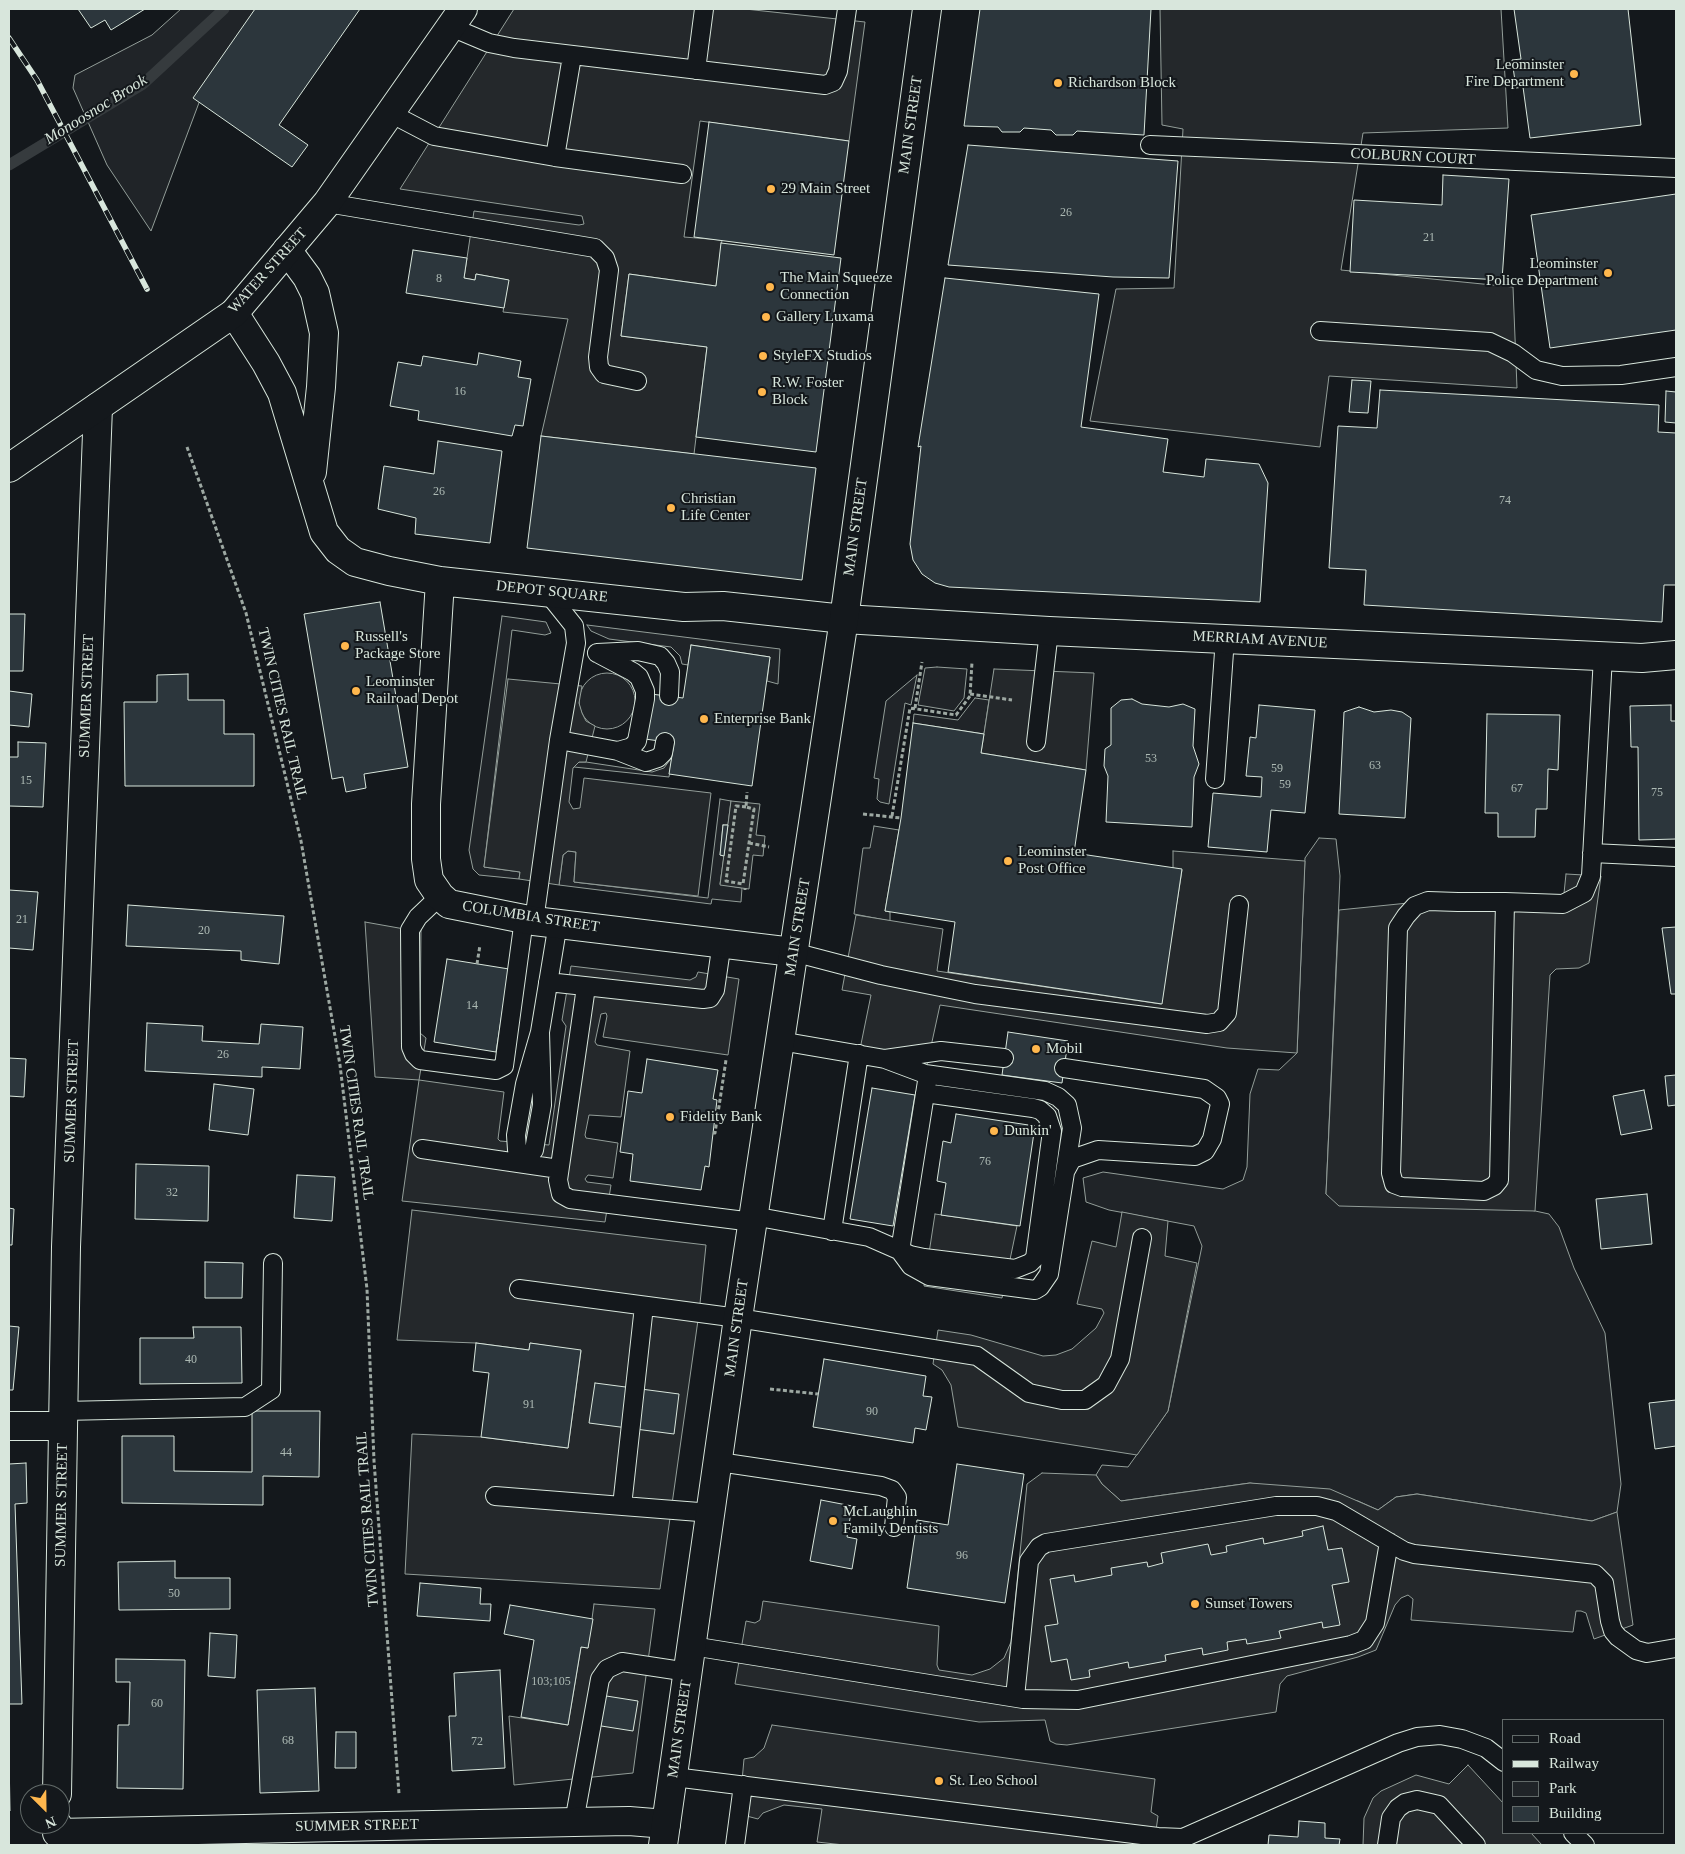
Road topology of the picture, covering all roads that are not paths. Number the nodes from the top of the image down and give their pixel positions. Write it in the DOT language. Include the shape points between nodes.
graph roads {
  1 [pos="704,9"];
  2 [pos="843,9"];
  3 [pos="847,9"];
  4 [pos="927,9"];
  5 [pos="457,18"];
  6 [pos="572,56"];
  7 [pos="696,70"];
  8 [pos="390,113"];
  9 [pos="1150,145"];
  10 [pos="555,157"];
  11 [pos="1676,168"];
  12 [pos="682,174"];
  13 [pos="327,203"];
  14 [pos="287,250"];
  15 [pos="234,313"];
  16 [pos="1320,331"];
  17 [pos="1676,366"];
  18 [pos="637,381"];
  19 [pos="98,407"];
  20 [pos="9,468"];
  21 [pos="311,483"];
  22 [pos="440,580"];
  23 [pos="546,591"];
  24 [pos="844,619"];
  25 [pos="1049,631"];
  26 [pos="1225,638"];
  27 [pos="574,652"];
  28 [pos="597,653"];
  29 [pos="1676,655"];
  30 [pos="1603,656"];
  31 [pos="669,696"];
  32 [pos="559,740"];
  33 [pos="665,742"];
  34 [pos="1036,742"];
  35 [pos="618,751"];
  36 [pos="1215,779"];
  37 [pos="1592,853"];
  38 [pos="1676,858"];
  39 [pos="440,896"];
  40 [pos="1505,902"];
  41 [pos="1239,905"];
  42 [pos="539,921"];
  43 [pos="722,942"];
  44 [pos="793,952"];
  45 [pos="548,982"];
  46 [pos="586,987"];
  47 [pos="780,1041"];
  48 [pos="859,1054"];
  49 [pos="1004,1058"];
  50 [pos="885,1059"];
  51 [pos="1064,1068"];
  52 [pos="928,1075"];
  53 [pos="921,1099"];
  54 [pos="422,1149"];
  55 [pos="524,1163"];
  56 [pos="559,1169"];
  57 [pos="1065,1173"];
  58 [pos="753,1219"];
  59 [pos="832,1231"];
  60 [pos="1142,1238"];
  61 [pos="900,1251"];
  62 [pos="273,1263"];
  63 [pos="519,1289"];
  64 [pos="644,1306"];
  65 [pos="738,1318"];
  66 [pos="63,1419"];
  67 [pos="9,1426"];
  68 [pos="719,1462"];
  69 [pos="495,1496"];
  70 [pos="622,1506"];
  71 [pos="712,1513"];
  72 [pos="894,1527"];
  73 [pos="1389,1542"];
  74 [pos="1676,1648"];
  75 [pos="690,1659"];
  76 [pos="1015,1697"];
  77 [pos="1502,1760"];
  78 [pos="674,1777"];
  79 [pos="57,1784"];
  80 [pos="743,1785"];
  81 [pos="574,1822"];
  82 [pos="70,1833"];
  83 [pos="1574,1834"];
  84 [pos="665,1835"];
  85 [pos="1185,1842"];
  86 [pos="735,1845"];
  87 [pos="1387,1845"];
  88 [pos="1476,1845"];
  89 [pos="1585,1845"];
  1 -- 7 [label="lane"];
  2 -- 3 [label="lane"];
  3 -- 7 [label="lane" via="838,72 833,82 825,85"];
  4 -- 24 [label="street, MAIN STREET"];
  5 -- 6 [label="lane" via="489,43"];
  5 -- 8 [label="street, WATER STREET"];
  6 -- 7 [label="lane"];
  6 -- 10 [label="lane"];
  8 -- 10 [label="lane" via="434,136"];
  8 -- 13 [label="street, WATER STREET"];
  9 -- 11 [label="lane, COLBURN COURT"];
  10 -- 12 [label="lane"];
  13 -- 14 [label="street, WATER STREET"];
  13 -- 18 [label="lane" via="595,248 606,258 609,270 599,367 604,374"];
  14 -- 15 [label="street, WATER STREET"];
  14 -- 21 [label="street, DEPOT SQUARE" via="315,293 324,333"];
  15 -- 19 [label="street, WATER STREET"];
  15 -- 21 [label="street, DEPOT SQUARE" via="282,393"];
  16 -- 17 [label="lane" via="1490,342 1513,353 1536,370 1562,376 1621,375"];
  19 -- 20 [label="street, WATER STREET"];
  19 -- 66 [label="street, SUMMER STREET" via="66,1247"];
  21 -- 22 [label="street, DEPOT SQUARE" via="324,532 338,550 355,562"];
  22 -- 23 [label="street, DEPOT SQUARE"];
  22 -- 39 [label="street" via="426,804 426,859 429,880"];
  23 -- 24 [label="street, DEPOT SQUARE" via="684,607 723,606"];
  23 -- 27 [label="lane" via="574,626"];
  24 -- 25 [label="street, MERRIAM AVENUE"];
  24 -- 44 [label="street, MAIN STREET"];
  25 -- 26 [label="street, MERRIAM AVENUE"];
  25 -- 34 [label="lane"];
  26 -- 30 [label="street, MERRIAM AVENUE"];
  26 -- 36 [label="lane"];
  27 -- 28 [label="lane"];
  27 -- 32 [label="lane"];
  28 -- 31 [label="lane" via="638,651 660,656 670,672"];
  28 -- 35 [label="lane" via="633,672 645,691 637,741 632,747"];
  29 -- 30 [label="street, MERRIAM AVENUE" via="1642,658"];
  30 -- 37 [label="lane"];
  32 -- 35 [label="lane"];
  32 -- 42 [label="lane"];
  33 -- 35 [label="lane" via="658,758 646,762"];
  37 -- 38 [label="lane"];
  37 -- 40 [label="lane" via="1591,879 1584,893 1563,904"];
  39 -- 42 [label="street, COLUMBIA STREET" via="449,904"];
  39 -- 42 [label="lane" via="418,917 410,930 411,1047 420,1060 496,1070 504,1066"];
  40 -- 40 [label="lane" via="1428,900 1415,906 1398,928 1391,1173 1394,1184 1484,1191 1498,1180"];
  41 -- 44 [label="lane" via="1226,1013 1219,1022 1207,1024 975,994 881,975"];
  42 -- 43 [label="street, COLUMBIA STREET"];
  42 -- 45 [label="lane"];
  43 -- 44 [label="street, COLUMBIA STREET"];
  43 -- 46 [label="lane" via="715,990 710,998"];
  44 -- 47 [label="street, MAIN STREET"];
  45 -- 46 [label="lane"];
  45 -- 55 [label="lane" via="540,1032 542,1105 534,1150"];
  46 -- 56 [label="lane"];
  47 -- 48 [label="lane"];
  47 -- 58 [label="street, MAIN STREET"];
  48 -- 50 [label="lane"];
  48 -- 59 [label="lane" via="862,1093 843,1210"];
  49 -- 50 [label="lane" via="941,1050"];
  50 -- 52 [label="lane"];
  51 -- 57 [label="lane" via="1204,1090 1217,1098 1220,1104 1212,1140 1205,1151 1195,1156 1098,1150 1072,1159"];
  52 -- 53 [label="lane"];
  52 -- 57 [label="lane" via="1046,1091 1058,1097 1067,1105 1072,1128"];
  53 -- 61 [label="lane" via="899,1219"];
  53 -- 61 [label="lane" via="1032,1108 1047,1116 1052,1131 1035,1258 1015,1269 924,1258"];
  54 -- 55 [label="lane"];
  55 -- 56 [label="lane"];
  56 -- 58 [label="lane" via="558,1190 570,1198"];
  57 -- 61 [label="lane" via="1049,1274 1035,1290 930,1276 911,1266"];
  58 -- 59 [label="lane"];
  58 -- 65 [label="street, MAIN STREET"];
  59 -- 61 [label="lane" via="869,1237"];
  60 -- 65 [label="lane" via="1120,1359 1106,1385 1085,1400 1062,1400 1029,1393 977,1356"];
  62 -- 66 [label="lane" via="271,1390 246,1407"];
  63 -- 64 [label="lane"];
  64 -- 65 [label="lane"];
  64 -- 70 [label="lane"];
  65 -- 68 [label="street, MAIN STREET"];
  66 -- 67 [label="street"];
  66 -- 79 [label="street, SUMMER STREET"];
  68 -- 71 [label="street, MAIN STREET"];
  68 -- 72 [label="lane" via="892,1490 897,1497"];
  69 -- 70 [label="lane"];
  70 -- 71 [label="lane"];
  71 -- 75 [label="street, MAIN STREET"];
  73 -- 74 [label="lane" via="1414,1554 1595,1574 1604,1582 1612,1626 1618,1637 1636,1650 1647,1653"];
  73 -- 76 [label="lane" via="1375,1623 1364,1640 1078,1700"];
  73 -- 76 [label="lane" via="1336,1511 1296,1505 1046,1544 1039,1547 1029,1561"];
  75 -- 76 [label="lane"];
  75 -- 78 [label="street, MAIN STREET"];
  75 -- 81 [label="lane" via="622,1662 607,1670 600,1679"];
  77 -- 85 [label="lane" via="1486,1748 1462,1739 1440,1735 1417,1737"];
  78 -- 80 [label="lane"];
  78 -- 84 [label="street, MAIN STREET"];
  80 -- 85 [label="lane"];
  80 -- 86 [label="lane"];
  81 -- 82 [label="street, SUMMER STREET"];
  81 -- 84 [label="street, SUMMER STREET" via="629,1821"];
  83 -- 89 [label="lane"];
  87 -- 88 [label="lane" via="1392,1818 1398,1808 1417,1800 1439,1805"];
}
